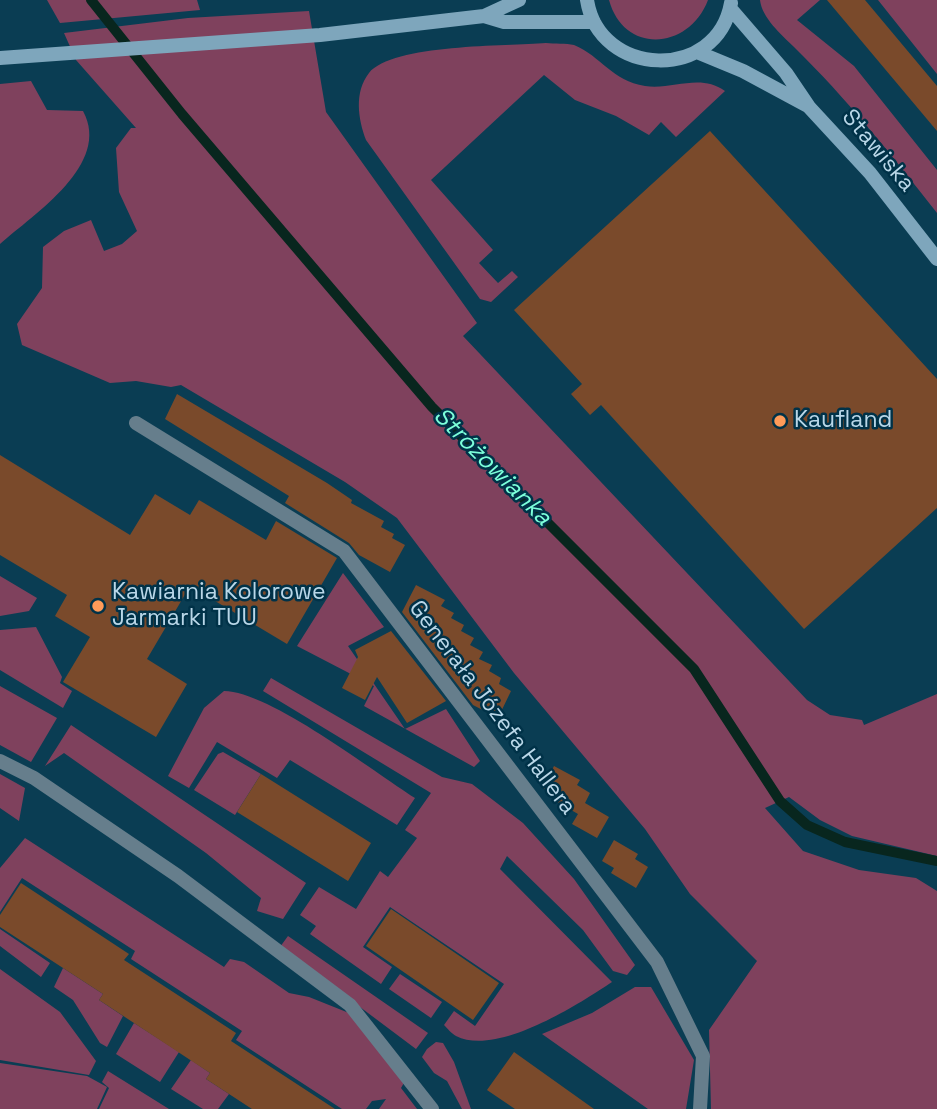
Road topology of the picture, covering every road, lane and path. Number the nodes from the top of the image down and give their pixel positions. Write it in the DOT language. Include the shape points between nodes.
graph roads {
  1 [pos="519,0"];
  2 [pos="587,0"];
  3 [pos="731,4"];
  4 [pos="484,16"];
  5 [pos="594,22"];
  6 [pos="697,52"];
  7 [pos="0,58"];
  8 [pos="809,107"];
  9 [pos="937,259"];
  10 [pos="135,423"];
  11 [pos="0,761"];
  12 [pos="432,1109"];
  13 [pos="699,1109"];
  1 -- 4 [label="main road"];
  2 -- 5 [label="main road"];
  3 -- 6 [label="main road" via="718,33"];
  3 -- 8 [label="main road, Stawiska"];
  4 -- 5 [label="main road" via="504,22"];
  4 -- 7 [label="main road" via="320,35"];
  5 -- 6 [label="main road" via="607,40 634,58 666,62"];
  6 -- 8 [label="main road, Stawiska"];
  8 -- 9 [label="main road, Stawiska" via="870,173"];
  10 -- 13 [label="street, Generała Józefa Hallera" via="344,551 657,962 703,1056"];
  11 -- 12 [label="street" via="33,778 178,876 350,1005"];
}
